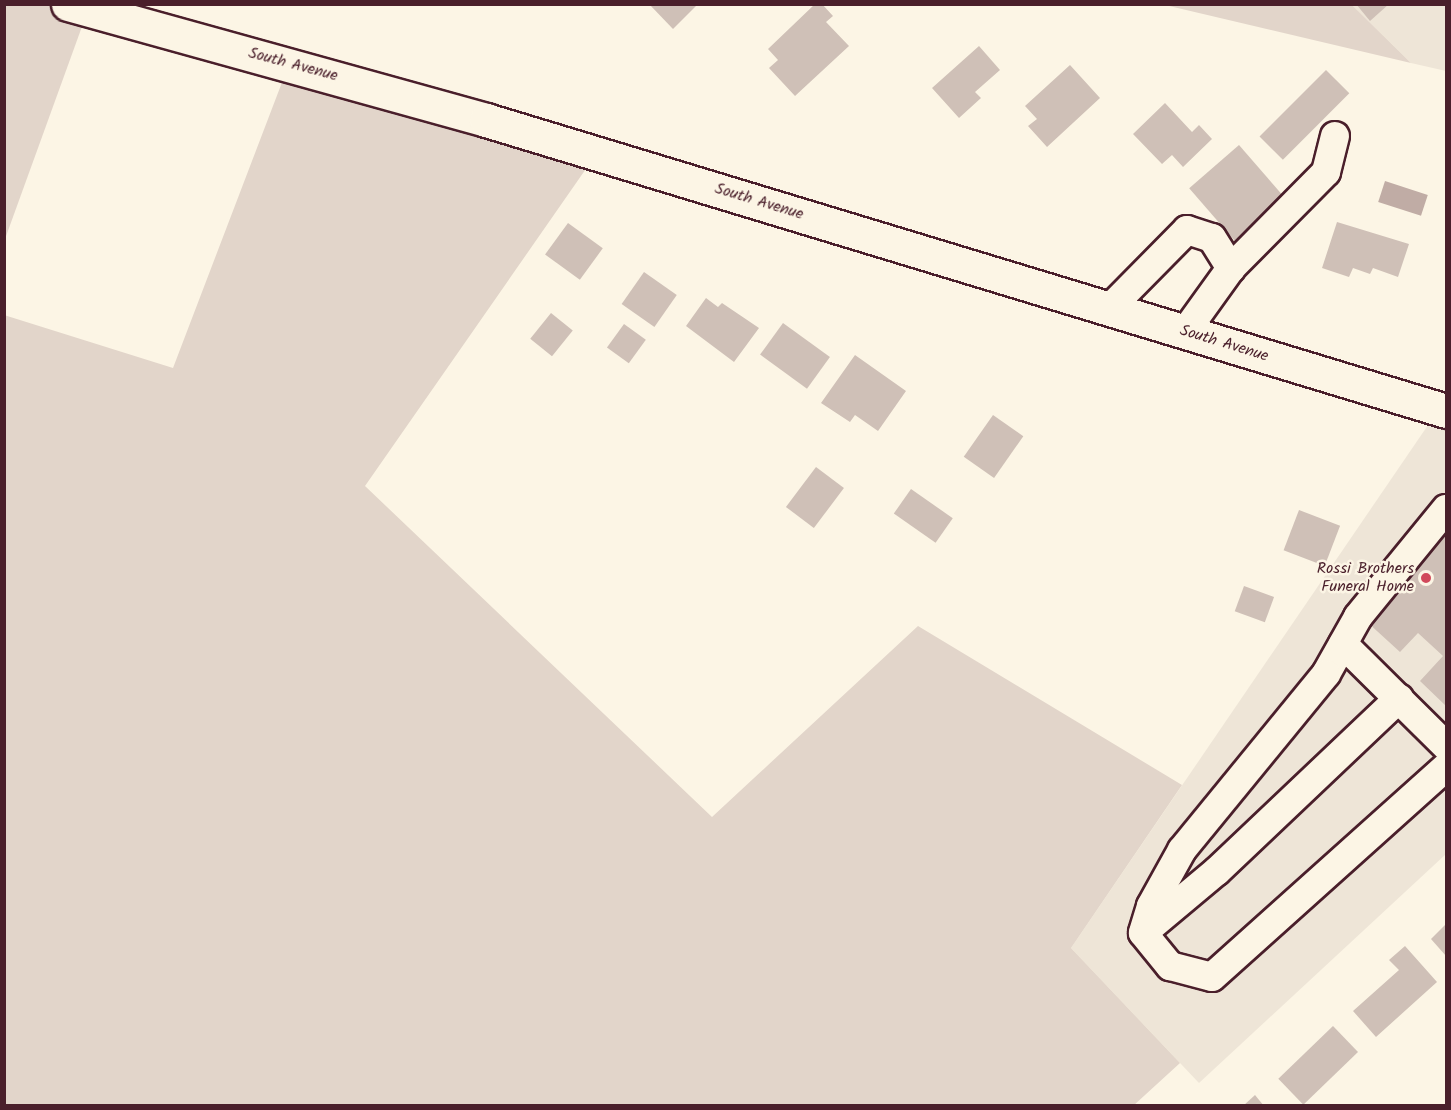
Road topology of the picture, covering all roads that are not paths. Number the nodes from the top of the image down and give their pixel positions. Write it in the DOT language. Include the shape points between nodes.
graph roads {
  1 [pos="68,4"];
  2 [pos="1335,136"];
  3 [pos="1231,268"];
  4 [pos="1109,309"];
  5 [pos="1185,332"];
  6 [pos="1446,411"];
  7 [pos="1446,509"];
  8 [pos="1343,644"];
  9 [pos="1399,698"];
  10 [pos="1446,746"];
  11 [pos="1446,767"];
  12 [pos="1143,933"];
  1 -- 4 [label="main road, South Avenue" via="376,87"];
  2 -- 3 [label="lane" via="1326,172"];
  3 -- 4 [label="lane" via="1212,238 1187,230"];
  3 -- 5 [label="lane"];
  4 -- 5 [label="main road, South Avenue"];
  5 -- 6 [label="main road, South Avenue"];
  7 -- 8 [label="lane" via="1358,617"];
  8 -- 9 [label="lane"];
  8 -- 12 [label="lane" via="1312,692 1182,850 1151,906"];
  9 -- 10 [label="lane"];
  9 -- 12 [label="lane" via="1217,872"];
  11 -- 12 [label="lane" via="1212,977 1170,966"];
}
